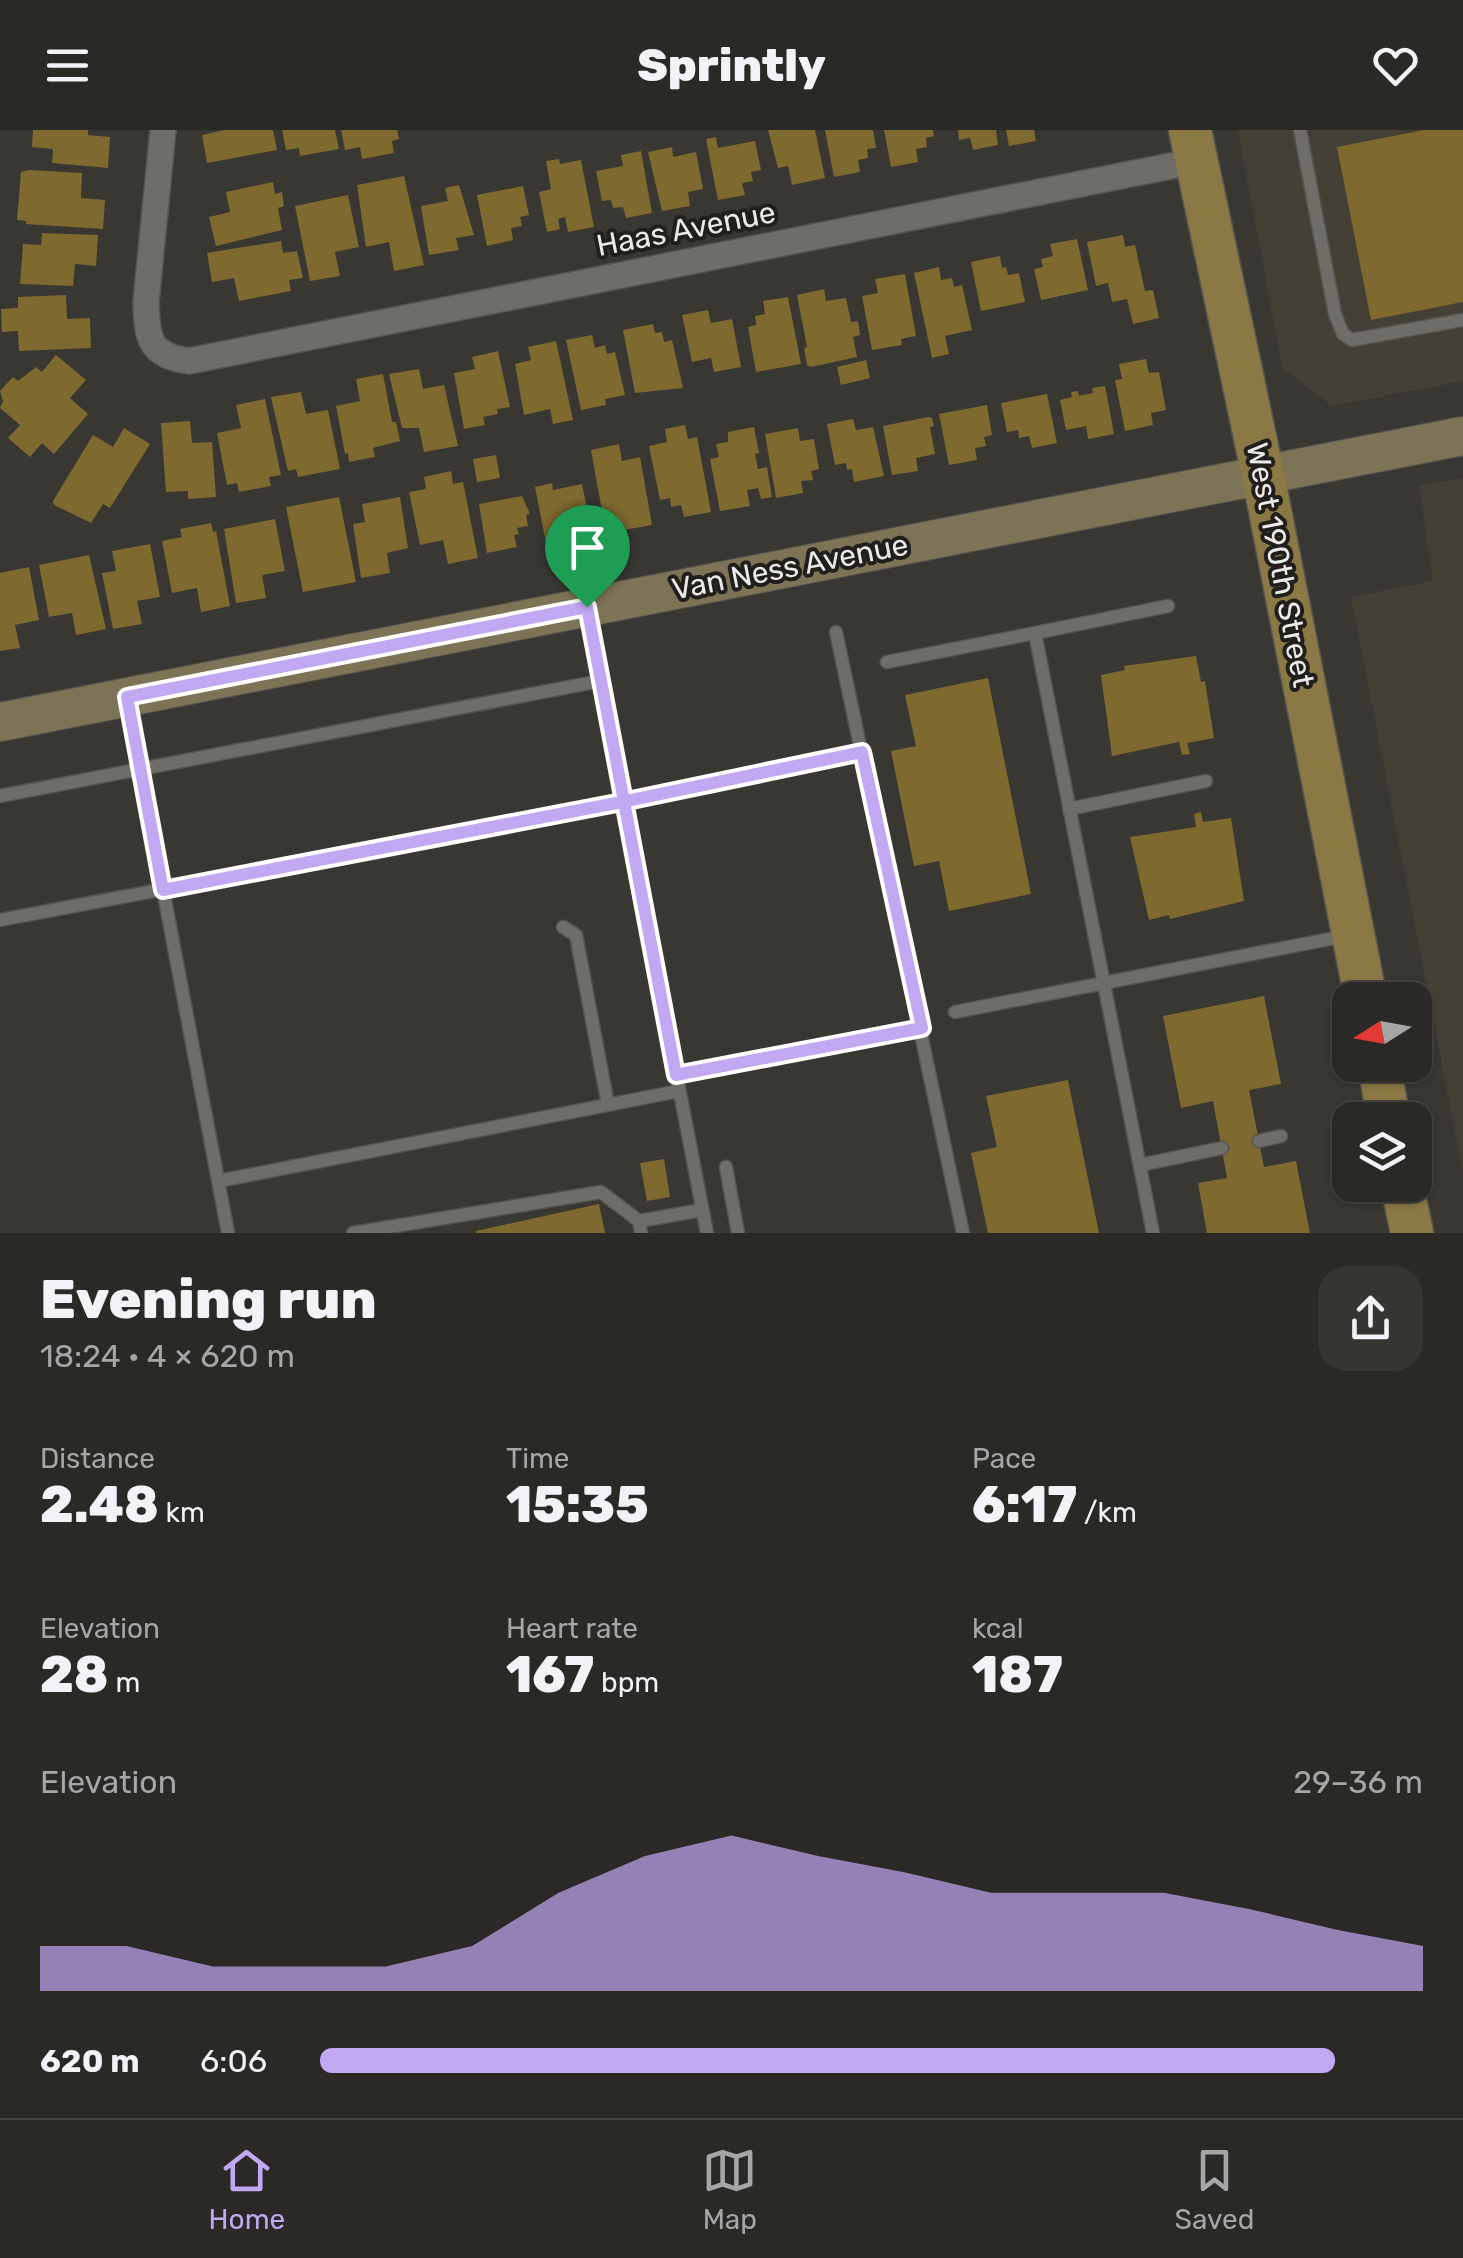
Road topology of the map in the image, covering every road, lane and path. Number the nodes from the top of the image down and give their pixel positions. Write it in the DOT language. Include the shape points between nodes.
graph roads {
  1 [pos="163,130"];
  2 [pos="1300,130"];
  3 [pos="1196,140"];
  4 [pos="1463,320"];
  5 [pos="1463,436"];
  6 [pos="1263,475"];
  7 [pos="1168,606"];
  8 [pos="587,607"];
  9 [pos="836,632"];
  10 [pos="1035,633"];
  11 [pos="887,662"];
  12 [pos="600,681"];
  13 [pos="127,697"];
  14 [pos="0,722"];
  15 [pos="862,752"];
  16 [pos="140,770"];
  17 [pos="1206,781"];
  18 [pos="0,796"];
  19 [pos="622,802"];
  20 [pos="1070,808"];
  21 [pos="163,890"];
  22 [pos="0,920"];
  23 [pos="563,927"];
  24 [pos="1353,935"];
  25 [pos="1362,982"];
  26 [pos="1104,983"];
  27 [pos="955,1012"];
  28 [pos="922,1028"];
  29 [pos="676,1075"];
  30 [pos="679,1091"];
  31 [pos="608,1105"];
  32 [pos="1281,1136"];
  33 [pos="1259,1141"];
  34 [pos="1222,1148"];
  35 [pos="1140,1165"];
  36 [pos="726,1168"];
  37 [pos="218,1181"];
  38 [pos="1406,1202"];
  39 [pos="702,1210"];
  40 [pos="640,1227"];
  41 [pos="228,1233"];
  42 [pos="353,1233"];
  43 [pos="707,1233"];
  44 [pos="738,1233"];
  45 [pos="963,1233"];
  46 [pos="1153,1233"];
  47 [pos="1412,1233"];
  1 -- 3 [label="street, Haas Avenue" via="147,329 167,358 189,361"];
  2 -- 4 [label="lane" via="1343,334 1352,340"];
  3 -- 6 [label="main road, West 190th Street"];
  5 -- 6 [label="main road, Van Ness Avenue"];
  6 -- 8 [label="main road, Van Ness Avenue"];
  6 -- 24 [label="main road, West 190th Street"];
  7 -- 10 [label="lane"];
  8 -- 12 [label="lane"];
  8 -- 13 [label="main road, Van Ness Avenue"];
  9 -- 15 [label="lane"];
  10 -- 11 [label="lane"];
  10 -- 20 [label="lane"];
  12 -- 16 [label="lane"];
  12 -- 19 [label="lane"];
  13 -- 14 [label="main road, Van Ness Avenue"];
  13 -- 16 [label="lane"];
  15 -- 19 [label="lane"];
  15 -- 28 [label="lane"];
  16 -- 18 [label="lane"];
  16 -- 21 [label="lane"];
  17 -- 20 [label="lane"];
  19 -- 21 [label="lane"];
  19 -- 29 [label="lane"];
  20 -- 26 [label="lane"];
  21 -- 22 [label="lane"];
  21 -- 37 [label="lane"];
  23 -- 31 [label="lane" via="576,936"];
  24 -- 25 [label="main road, West 190th Street"];
  24 -- 26 [label="lane"];
  26 -- 27 [label="lane"];
  26 -- 35 [label="lane"];
  28 -- 29 [label="lane"];
  28 -- 45 [label="lane"];
  29 -- 30 [label="lane"];
  30 -- 31 [label="lane"];
  30 -- 39 [label="lane"];
  31 -- 37 [label="lane"];
  32 -- 33 [label="lane"];
  34 -- 35 [label="lane"];
  35 -- 46 [label="lane"];
  36 -- 44 [label="lane"];
  37 -- 41 [label="lane"];
  38 -- 47 [label="main road"];
  39 -- 40 [label="lane"];
  39 -- 43 [label="lane"];
  40 -- 42 [label="lane" via="601,1192"];
}
